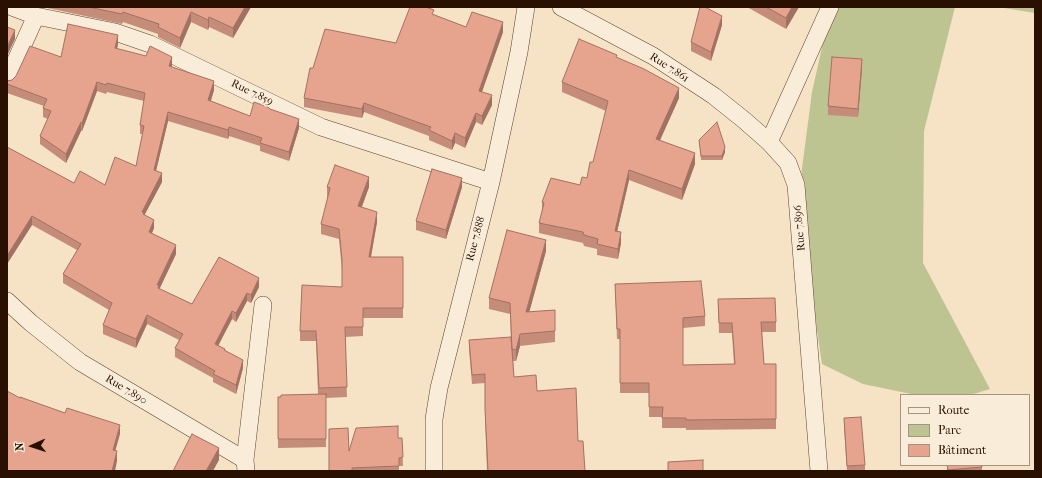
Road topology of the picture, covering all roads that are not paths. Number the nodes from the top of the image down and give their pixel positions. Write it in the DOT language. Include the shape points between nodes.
graph roads {
  1 [pos="12,7"];
  2 [pos="526,7"];
  3 [pos="561,7"];
  4 [pos="830,7"];
  5 [pos="36,16"];
  6 [pos="7,80"];
  7 [pos="769,142"];
  8 [pos="491,182"];
  9 [pos="7,300"];
  10 [pos="263,305"];
  11 [pos="245,465"];
  12 [pos="434,471"];
  13 [pos="819,471"];
  1 -- 5 [label="street, Rue 7.859"];
  2 -- 8 [label="street, Rue 7.888" via="518,59"];
  3 -- 7 [label="street, Rue 7.861" via="659,60 714,96"];
  4 -- 7 [label="street"];
  5 -- 6 [label="street"];
  5 -- 8 [label="street, Rue 7.859" via="116,32 150,44 321,127"];
  7 -- 13 [label="street, Rue 7.896" via="788,163 796,185"];
  8 -- 12 [label="street, Rue 7.888" via="439,388 434,419"];
  9 -- 11 [label="street, Rue 7.890" via="80,362"];
  10 -- 11 [label="street"];
}
